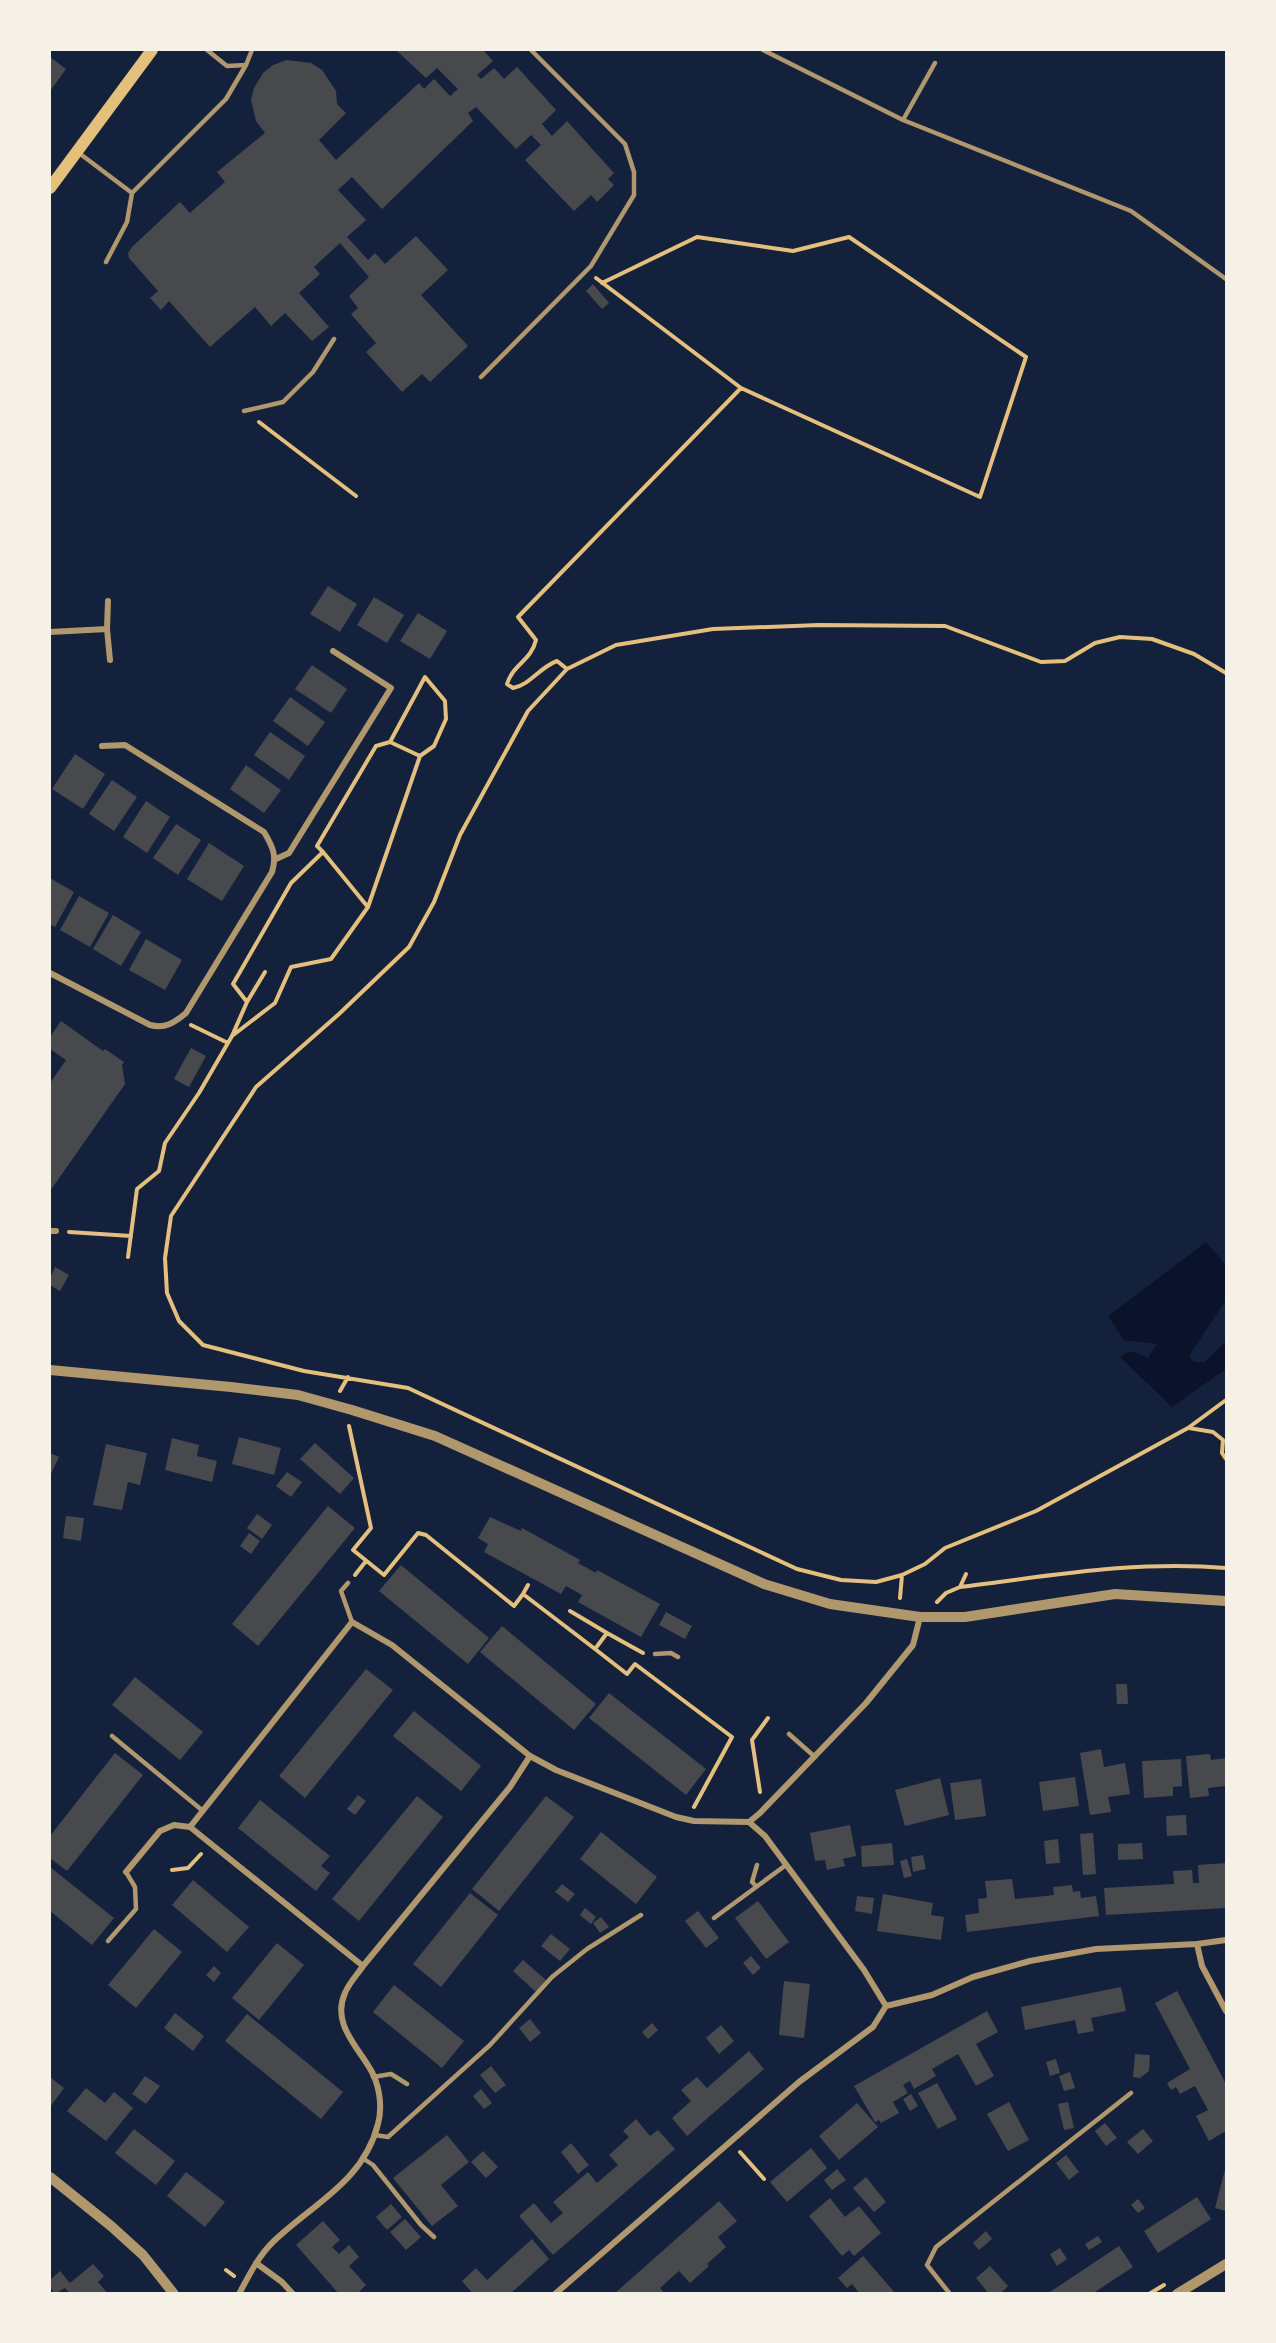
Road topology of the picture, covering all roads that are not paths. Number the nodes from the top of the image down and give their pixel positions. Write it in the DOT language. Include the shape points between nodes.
graph roads {
  1 [pos="152,50"];
  2 [pos="207,50"];
  3 [pos="252,50"];
  4 [pos="531,50"];
  5 [pos="762,50"];
  6 [pos="935,63"];
  7 [pos="246,65"];
  8 [pos="903,120"];
  9 [pos="77,151"];
  10 [pos="50,188"];
  11 [pos="132,193"];
  12 [pos="106,262"];
  13 [pos="1227,279"];
  14 [pos="334,339"];
  15 [pos="481,377"];
  16 [pos="244,411"];
  17 [pos="108,602"];
  18 [pos="107,630"];
  19 [pos="50,632"];
  20 [pos="333,651"];
  21 [pos="110,660"];
  22 [pos="102,746"];
  23 [pos="276,859"];
  24 [pos="50,973"];
  25 [pos="50,1370"];
  26 [pos="348,1583"];
  27 [pos="1227,1601"];
  28 [pos="923,1617"];
  29 [pos="352,1622"];
  30 [pos="655,1654"];
  31 [pos="678,1657"];
  32 [pos="789,1734"];
  33 [pos="112,1736"];
  34 [pos="530,1756"];
  35 [pos="815,1757"];
  36 [pos="203,1811"];
  37 [pos="749,1822"];
  38 [pos="190,1827"];
  39 [pos="757,1865"];
  40 [pos="786,1865"];
  41 [pos="126,1872"];
  42 [pos="756,1886"];
  43 [pos="641,1916"];
  44 [pos="714,1918"];
  45 [pos="1227,1940"];
  46 [pos="108,1941"];
  47 [pos="1197,1944"];
  48 [pos="363,1966"];
  49 [pos="886,2006"];
  50 [pos="1227,2011"];
  51 [pos="374,2077"];
  52 [pos="407,2084"];
  53 [pos="1131,2093"];
  54 [pos="375,2134"];
  55 [pos="364,2159"];
  56 [pos="50,2177"];
  57 [pos="434,2237"];
  58 [pos="256,2263"];
  59 [pos="1227,2265"];
  60 [pos="174,2294"];
  61 [pos="238,2294"];
  62 [pos="293,2294"];
  63 [pos="555,2294"];
  64 [pos="950,2294"];
  65 [pos="1177,2294"];
  1 -- 9 [label="main road"];
  2 -- 7 [label="lane" via="227,66"];
  3 -- 7 [label="lane"];
  4 -- 15 [label="lane" via="625,144 634,172 634,195 586,271"];
  5 -- 8 [label="lane"];
  6 -- 8 [label="lane"];
  7 -- 11 [label="lane" via="226,99"];
  8 -- 13 [label="lane" via="1131,211"];
  9 -- 10 [label="main road"];
  9 -- 11 [label="lane"];
  11 -- 12 [label="lane" via="127,222"];
  14 -- 16 [label="lane" via="313,372 283,402"];
  17 -- 18 [label="street"];
  18 -- 19 [label="street"];
  18 -- 21 [label="street"];
  20 -- 23 [label="street" via="391,688 289,853"];
  22 -- 23 [label="street" via="124,745 264,832"];
  23 -- 24 [label="street" via="272,872 179,1019 161,1028 150,1025"];
  25 -- 28 [label="street" via="298,1395 352,1410 435,1436 764,1584 830,1604"];
  26 -- 29 [label="lane" via="341,1591"];
  27 -- 28 [label="street" via="1115,1594 965,1617"];
  28 -- 35 [label="street" via="913,1645"];
  29 -- 34 [label="street" via="392,1645"];
  29 -- 36 [label="street"];
  30 -- 31 [label="lane" via="671,1653"];
  32 -- 35 [label="lane"];
  33 -- 36 [label="lane"];
  34 -- 37 [label="street" via="676,1817"];
  34 -- 48 [label="street" via="510,1786"];
  35 -- 37 [label="street"];
  36 -- 38 [label="street"];
  37 -- 40 [label="street"];
  38 -- 41 [label="street" via="174,1825 160,1831"];
  38 -- 48 [label="street"];
  39 -- 42 [label="lane" via="752,1882"];
  40 -- 42 [label="lane"];
  40 -- 49 [label="street"];
  41 -- 46 [label="lane" via="135,1887 136,1909"];
  42 -- 44 [label="lane"];
  43 -- 54 [label="lane" via="587,1949 552,1977 490,2044 388,2138"];
  45 -- 47 [label="street"];
  47 -- 49 [label="street" via="1096,1949 1030,1961 973,1977 932,1995"];
  47 -- 50 [label="street" via="1202,1966"];
  48 -- 51 [label="street" via="345,1993 341,2018"];
  49 -- 63 [label="street" via="873,2027 799,2082"];
  51 -- 52 [label="lane" via="391,2074"];
  51 -- 54 [label="street" via="380,2102"];
  53 -- 64 [label="lane" via="936,2247 927,2265"];
  54 -- 55 [label="street"];
  55 -- 57 [label="lane"];
  55 -- 58 [label="street" via="342,2186 273,2242"];
  56 -- 60 [label="street" via="143,2255"];
  58 -- 61 [label="street"];
  58 -- 62 [label="street"];
  59 -- 65 [label="street"];
}
